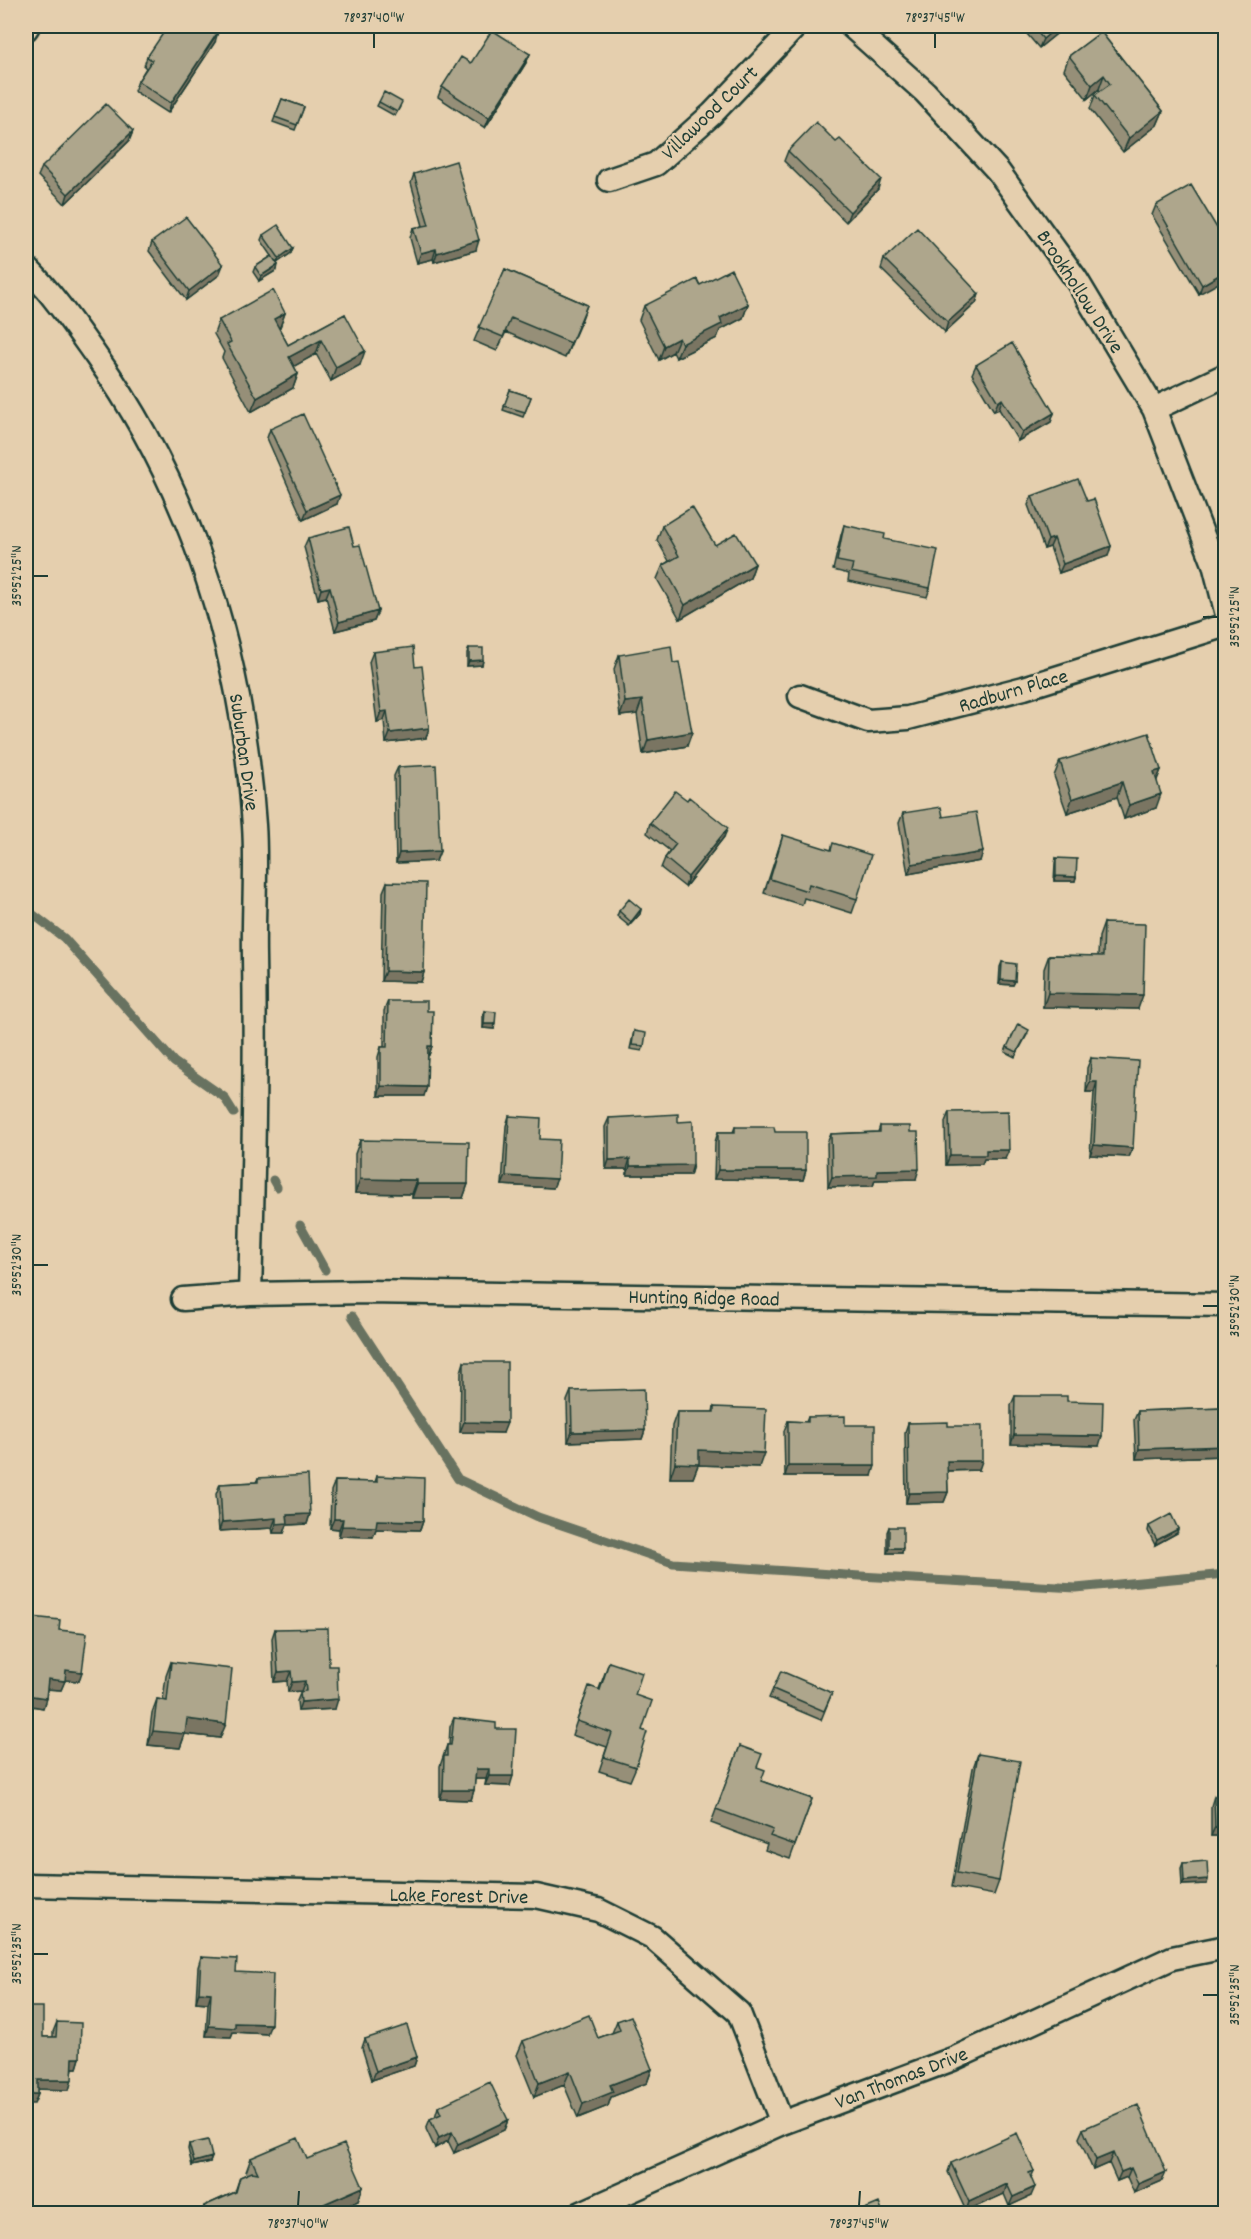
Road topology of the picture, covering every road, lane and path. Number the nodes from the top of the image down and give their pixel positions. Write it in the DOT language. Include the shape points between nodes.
graph roads {
  1 [pos="28,26"];
  2 [pos="796,26"];
  3 [pos="851,26"];
  4 [pos="26,29"];
  5 [pos="609,180"];
  6 [pos="26,267"];
  7 [pos="1226,375"];
  8 [pos="1154,409"];
  9 [pos="1226,611"];
  10 [pos="1226,625"];
  11 [pos="800,696"];
  12 [pos="250,1294"];
  13 [pos="183,1299"];
  14 [pos="1226,1305"];
  15 [pos="26,1885"];
  16 [pos="1226,1947"];
  17 [pos="782,2122"];
  18 [pos="579,2214"];
  1 -- 4 [label="street"];
  2 -- 5 [label="street, Villawood Court" via="712,114 656,164"];
  3 -- 8 [label="street, Brookhollow Drive" via="925,92 998,171 1076,279"];
  6 -- 12 [label="street, Suburban Drive" via="74,325 151,441 184,510 232,663 255,828 256,1049"];
  7 -- 8 [label="street"];
  8 -- 9 [label="street, Brookhollow Drive" via="1214,564"];
  10 -- 11 [label="street, Radburn Place" via="1024,688 908,718 868,721"];
  12 -- 13 [label="street, Hunting Ridge Road"];
  12 -- 14 [label="street, Hunting Ridge Road" via="366,1292"];
  15 -- 17 [label="street, Lake Forest Drive" via="536,1896 598,1910 652,1937 739,2013"];
  16 -- 17 [label="street, Van Thomas Drive" via="1172,1959 953,2059"];
  17 -- 18 [label="street, Van Thomas Drive"];
}
